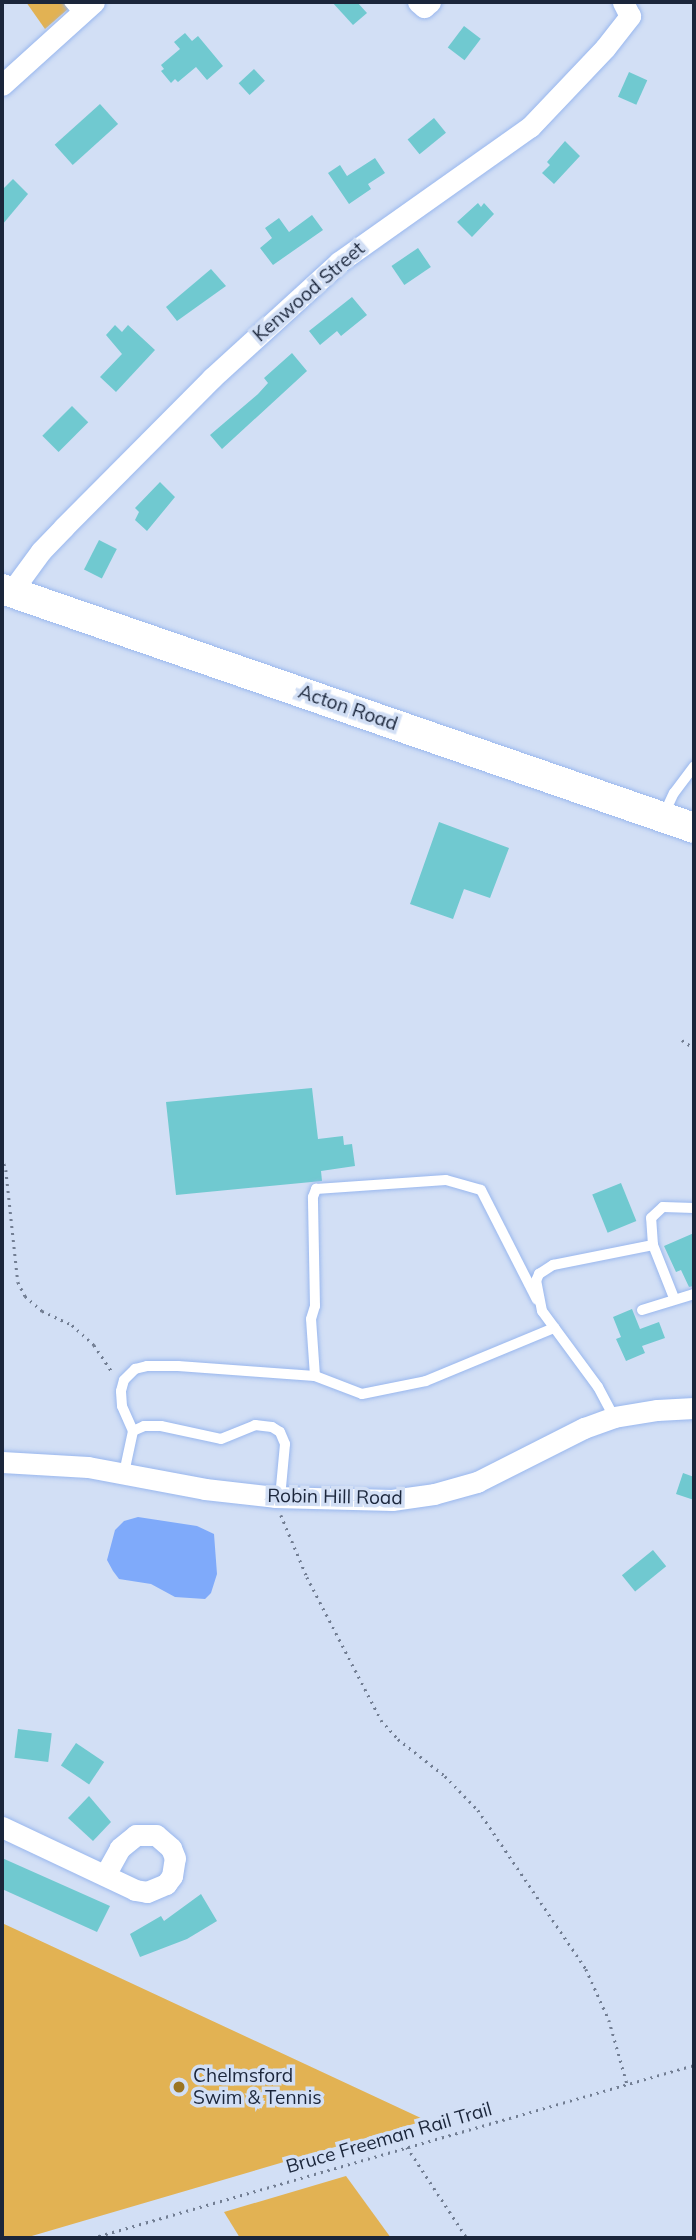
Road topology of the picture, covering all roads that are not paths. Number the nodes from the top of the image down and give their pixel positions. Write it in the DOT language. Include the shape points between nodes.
graph roads {
  1 [pos="418,2"];
  2 [pos="430,2"];
  3 [pos="81,6"];
  4 [pos="626,9"];
  5 [pos="2,85"];
  6 [pos="6,591"];
  7 [pos="694,766"];
  8 [pos="663,817"];
  9 [pos="694,828"];
  10 [pos="694,1208"];
  11 [pos="653,1245"];
  12 [pos="694,1294"];
  13 [pos="674,1298"];
  14 [pos="537,1300"];
  15 [pos="642,1310"];
  16 [pos="554,1328"];
  17 [pos="315,1376"];
  18 [pos="694,1408"];
  19 [pos="614,1417"];
  20 [pos="133,1431"];
  21 [pos="2,1462"];
  22 [pos="124,1473"];
  23 [pos="280,1498"];
  24 [pos="2,1827"];
  25 [pos="105,1875"];
  1 -- 2 [label="street" via="424,7"];
  3 -- 5 [label="street"];
  4 -- 6 [label="street, Kenwood Street" via="605,48 530,127 339,262 212,378"];
  6 -- 8 [label="main road, Acton Road"];
  7 -- 8 [label="lane"];
  8 -- 9 [label="main road, Acton Road"];
  10 -- 11 [label="lane" via="656,1211 650,1226"];
  11 -- 13 [label="lane"];
  11 -- 14 [label="lane" via="545,1268 536,1281"];
  12 -- 13 [label="lane"];
  13 -- 15 [label="lane"];
  14 -- 16 [label="lane"];
  14 -- 17 [label="lane" via="481,1190 446,1180 316,1189"];
  16 -- 17 [label="lane" via="426,1381 386,1390 362,1394"];
  16 -- 19 [label="lane" via="598,1387"];
  17 -- 20 [label="lane" via="135,1369 122,1387 122,1406"];
  18 -- 19 [label="street, Robin Hill Road"];
  19 -- 23 [label="street, Robin Hill Road" via="477,1482 435,1494 392,1500"];
  20 -- 22 [label="lane"];
  20 -- 23 [label="lane" via="161,1426 221,1439 256,1424 272,1427 285,1444"];
  21 -- 22 [label="street, Robin Hill Road"];
  22 -- 23 [label="street, Robin Hill Road"];
  24 -- 25 [label="street"];
}
